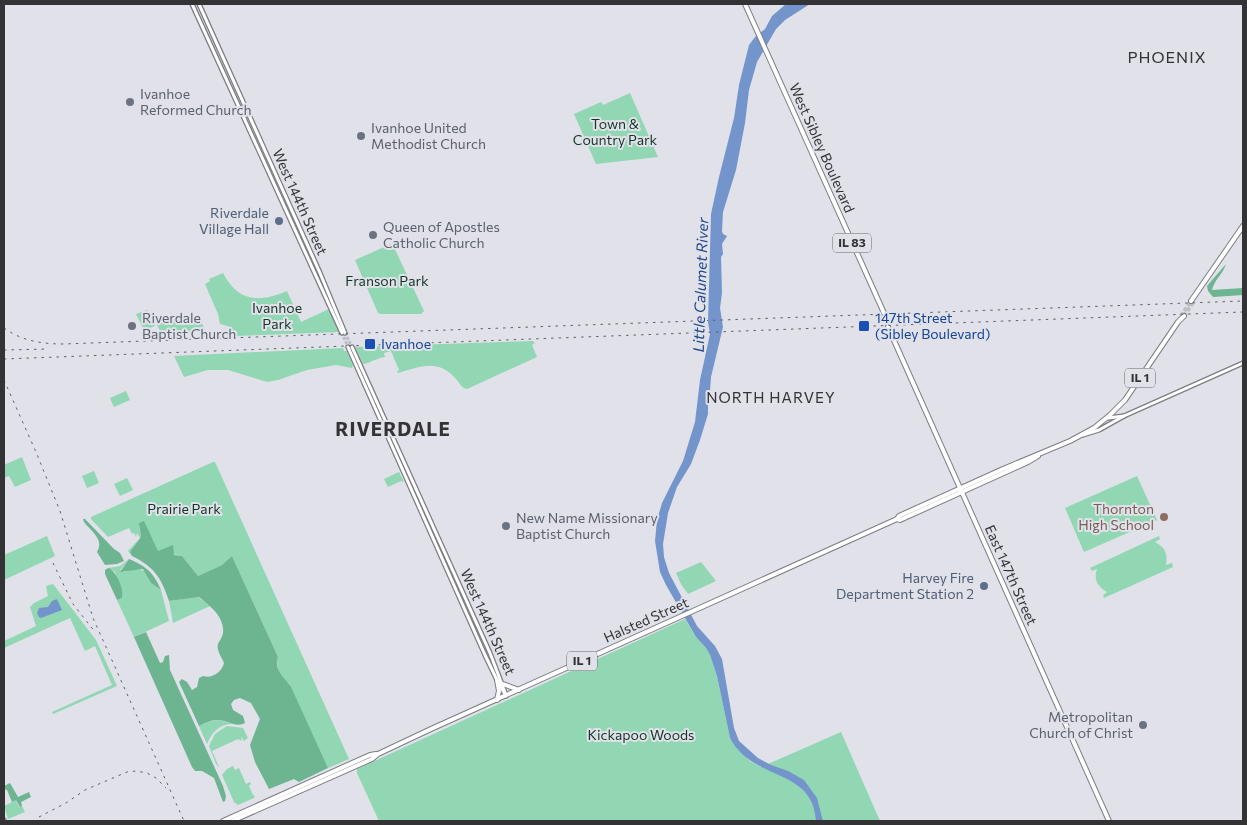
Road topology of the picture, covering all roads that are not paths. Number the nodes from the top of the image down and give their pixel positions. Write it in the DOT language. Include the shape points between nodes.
graph roads {
  1 [pos="192,4"];
  2 [pos="199,4"];
  3 [pos="744,4"];
  4 [pos="1243,226"];
  5 [pos="1193,301"];
  6 [pos="883,313"];
  7 [pos="1183,316"];
  8 [pos="889,327"];
  9 [pos="1243,363"];
  10 [pos="1124,416"];
  11 [pos="1108,418"];
  12 [pos="1082,435"];
  13 [pos="962,490"];
  14 [pos="497,680"];
  15 [pos="503,684"];
  16 [pos="519,690"];
  17 [pos="506,696"];
  18 [pos="496,700"];
  19 [pos="284,796"];
  20 [pos="223,821"];
  21 [pos="232,821"];
  22 [pos="1109,821"];
  1 -- 2 [label="street, West 144th Street" via="343,333 320,273"];
  3 -- 6 [label="main road, West Sibley Boulevard / IL 83"];
  4 -- 5 [label="main road"];
  7 -- 11 [label="main road, Halsted Street / IL 1" via="1128,396"];
  8 -- 13 [label="main road, East 147th Street"];
  9 -- 10 [label="street"];
  10 -- 11 [label="street"];
  10 -- 12 [label="street"];
  11 -- 12 [label="main road, Halsted Street / IL 1"];
  12 -- 13 [label="main road, Halsted Street / IL 1"];
  13 -- 16 [label="main road, Halsted Street / IL 1"];
  13 -- 22 [label="main road, East 147th Street"];
  14 -- 15 [label="street, West 144th Street" via="350,347"];
  14 -- 17 [label="street, West 144th Street"];
  14 -- 18 [label="main road" via="499,691"];
  15 -- 16 [label="main road"];
  15 -- 17 [label="street, West 144th Street"];
  16 -- 17 [label="main road, Halsted Street / IL 1"];
  17 -- 18 [label="main road, Halsted Street / IL 1"];
  18 -- 19 [label="main road, Halsted Street / IL 1"];
  19 -- 20 [label="main road, Halsted Street / IL 1"];
  19 -- 21 [label="main road, Halsted Street / IL 1"];
}
